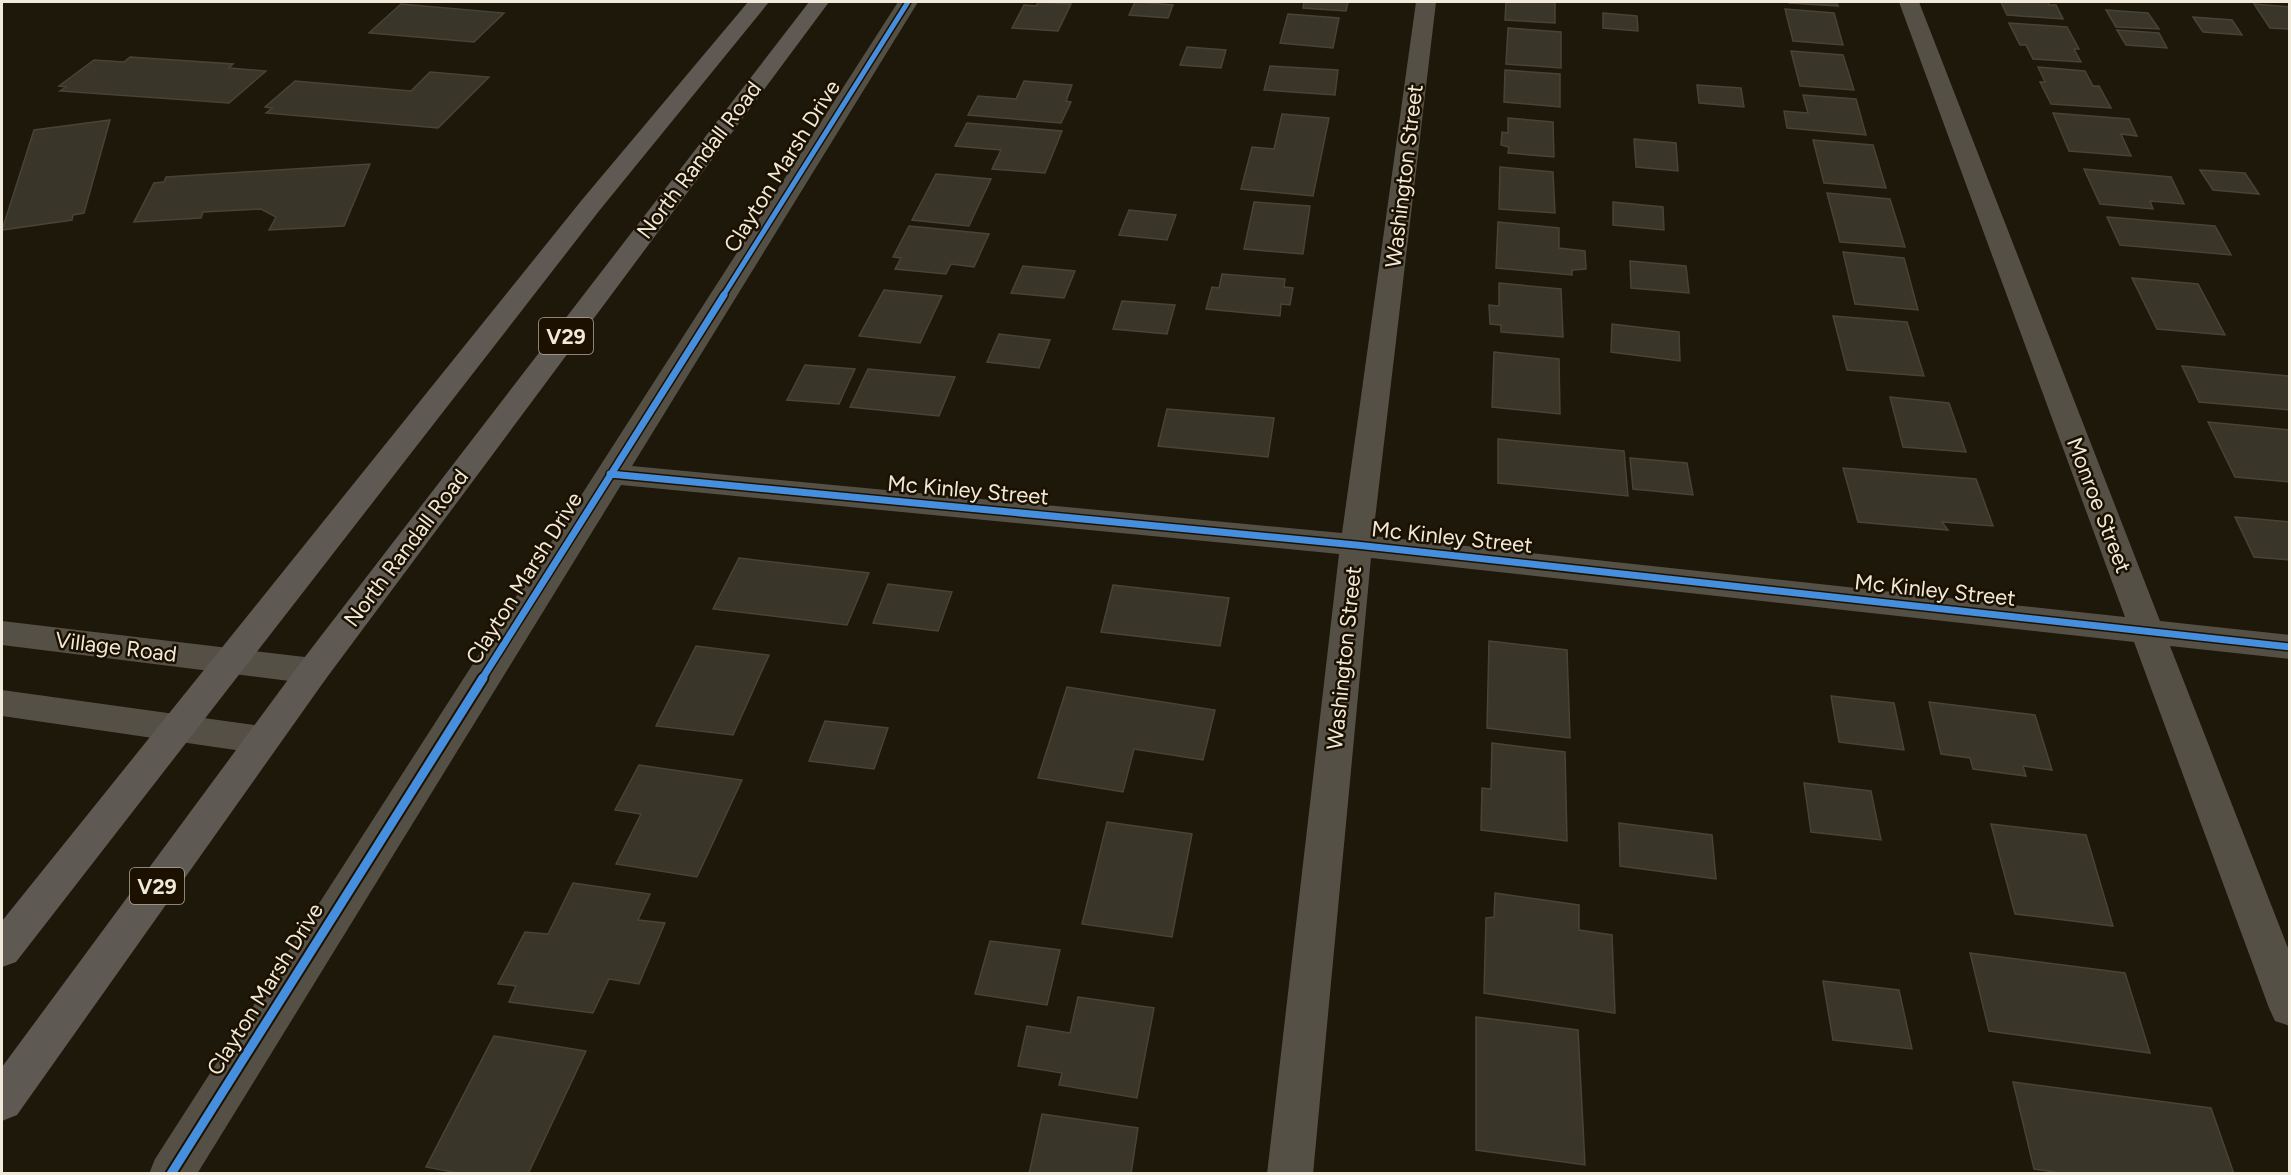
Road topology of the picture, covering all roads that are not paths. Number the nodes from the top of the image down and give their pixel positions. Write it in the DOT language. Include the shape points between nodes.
graph roads {
  1 [pos="759,2"];
  2 [pos="819,2"];
  3 [pos="908,2"];
  4 [pos="1426,2"];
  5 [pos="1909,2"];
  6 [pos="610,474"];
  7 [pos="1356,545"];
  8 [pos="2146,630"];
  9 [pos="2,633"];
  10 [pos="2289,646"];
  11 [pos="231,661"];
  12 [pos="313,671"];
  13 [pos="2,703"];
  14 [pos="177,728"];
  15 [pos="262,740"];
  16 [pos="2,950"];
  17 [pos="2289,1008"];
  18 [pos="2,1101"];
  19 [pos="171,1173"];
  20 [pos="1290,1173"];
  1 -- 11 [label="main road, V29" via="590,206"];
  2 -- 12 [label="main road, North Randall Road / V29"];
  3 -- 6 [label="street, Clayton Marsh Drive"];
  4 -- 7 [label="street, Washington Street"];
  5 -- 8 [label="street, Monroe Street"];
  6 -- 7 [label="street, Mc Kinley Street"];
  6 -- 19 [label="street, Clayton Marsh Drive"];
  7 -- 8 [label="street, Mc Kinley Street"];
  7 -- 20 [label="street, Washington Street"];
  8 -- 10 [label="street, Mc Kinley Street"];
  8 -- 17 [label="street, Monroe Street"];
  9 -- 11 [label="street, Village Road"];
  11 -- 12 [label="street, Village Road"];
  11 -- 14 [label="main road, V29"];
  12 -- 15 [label="main road, North Randall Road / V29"];
  13 -- 14 [label="street"];
  14 -- 15 [label="street"];
  14 -- 16 [label="main road, V29"];
  15 -- 18 [label="main road, North Randall Road / V29"];
}
